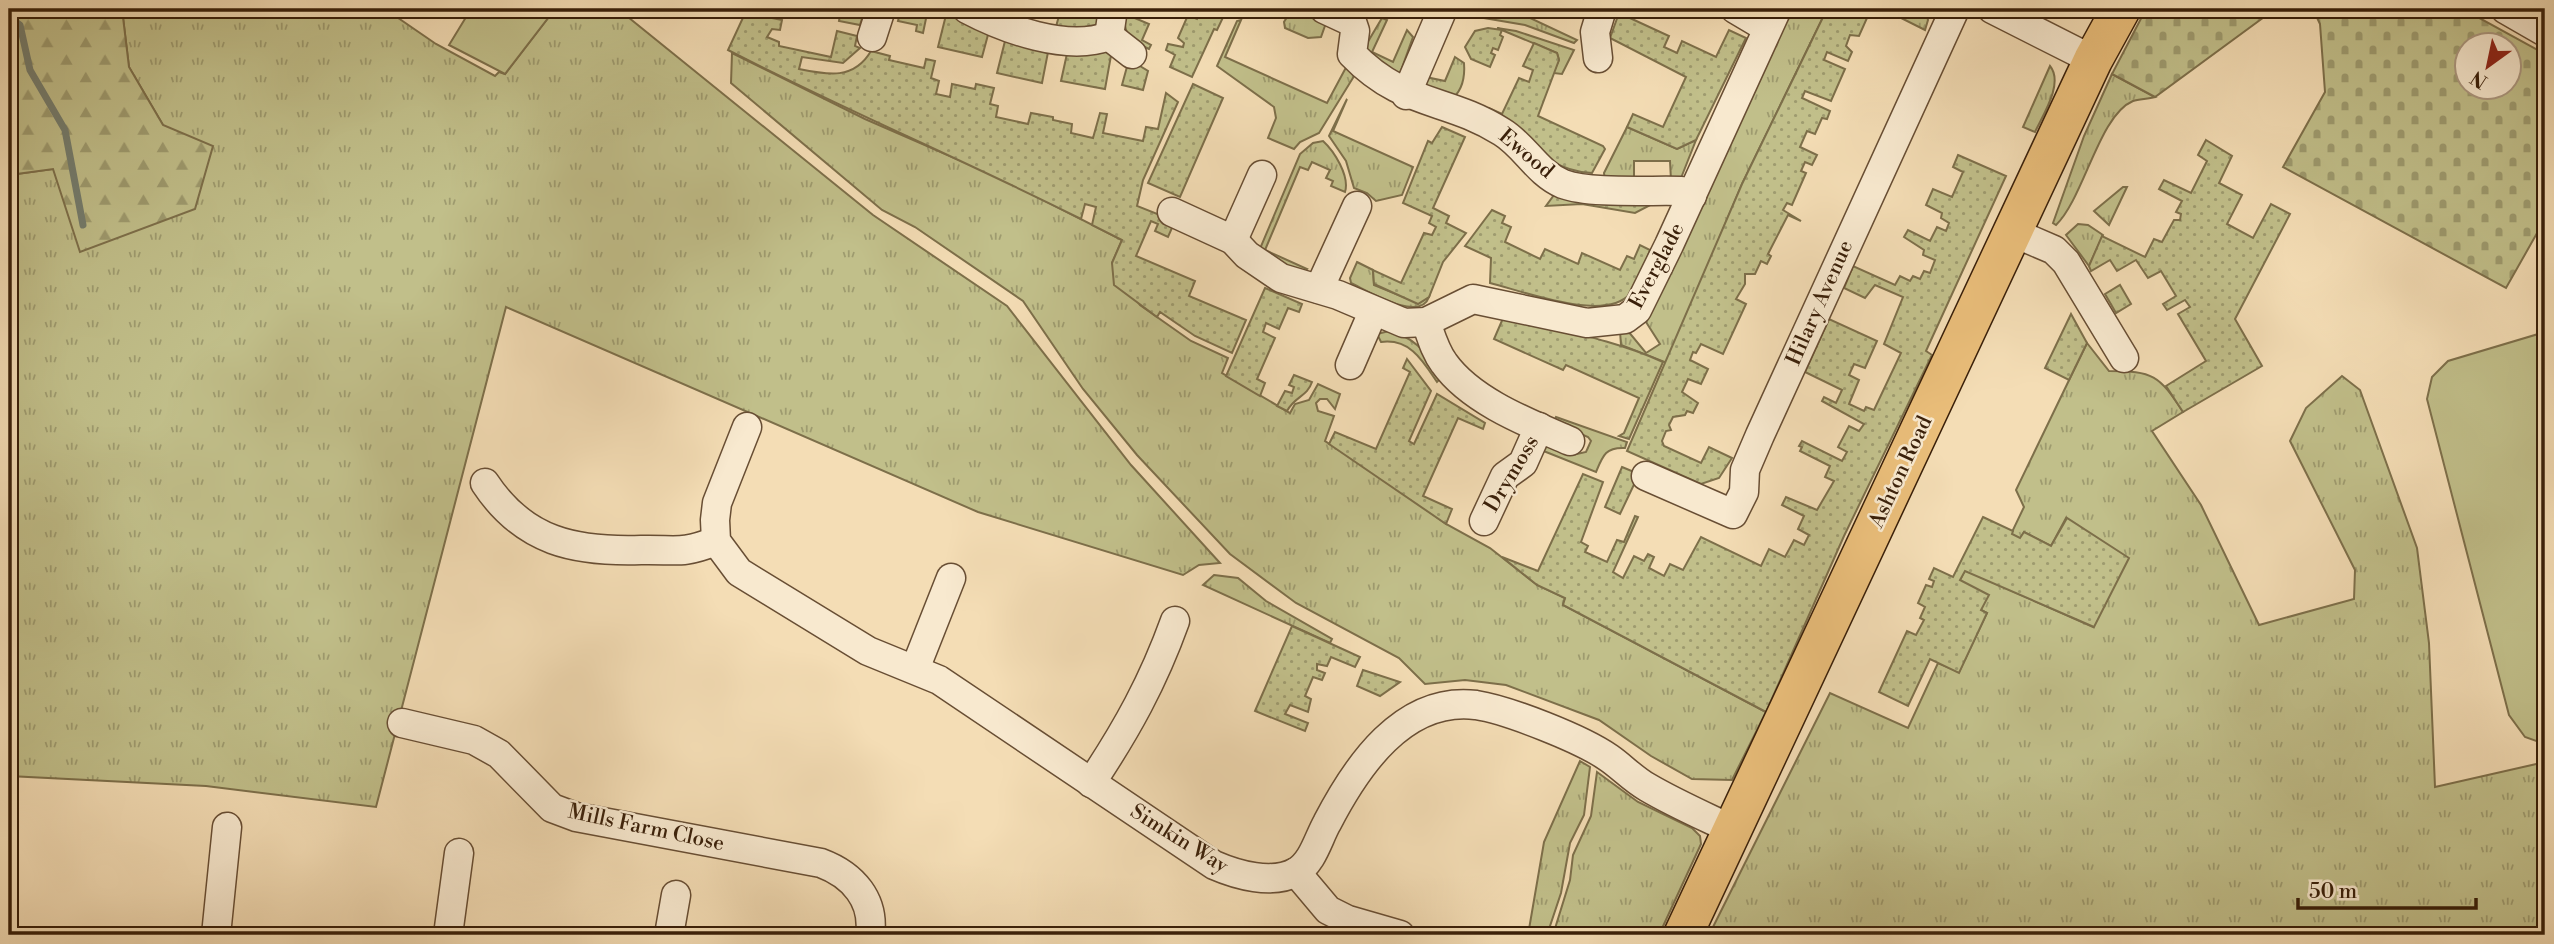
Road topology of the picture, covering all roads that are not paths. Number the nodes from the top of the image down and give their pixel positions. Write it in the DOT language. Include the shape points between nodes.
graph roads {
  1 [pos="881,9"];
  2 [pos="967,9"];
  3 [pos="1324,9"];
  4 [pos="1602,9"];
  5 [pos="1735,9"];
  6 [pos="1955,9"];
  7 [pos="1992,9"];
  8 [pos="2121,9"];
  9 [pos="2505,9"];
  10 [pos="1442,11"];
  11 [pos="1772,19"];
  12 [pos="1111,22"];
  13 [pos="2545,32"];
  14 [pos="872,37"];
  15 [pos="1132,54"];
  16 [pos="1598,58"];
  17 [pos="2093,60"];
  18 [pos="1406,94"];
  19 [pos="1262,174"];
  20 [pos="1692,196"];
  21 [pos="1357,206"];
  22 [pos="1172,212"];
  23 [pos="2012,232"];
  24 [pos="1233,240"];
  25 [pos="1318,289"];
  26 [pos="1373,312"];
  27 [pos="1426,322"];
  28 [pos="2124,358"];
  29 [pos="1350,365"];
  30 [pos="747,427"];
  31 [pos="1539,427"];
  32 [pos="1570,441"];
  33 [pos="1646,476"];
  34 [pos="485,483"];
  35 [pos="1484,521"];
  36 [pos="716,541"];
  37 [pos="951,578"];
  38 [pos="1175,621"];
  39 [pos="915,668"];
  40 [pos="402,723"];
  41 [pos="1091,783"];
  42 [pos="227,827"];
  43 [pos="1733,830"];
  44 [pos="459,853"];
  45 [pos="1296,872"];
  46 [pos="676,895"];
  47 [pos="216,935"];
  48 [pos="448,935"];
  49 [pos="669,935"];
  50 [pos="870,935"];
  51 [pos="1396,935"];
  52 [pos="1683,935"];
  1 -- 14 [label="street"];
  2 -- 12 [label="street" via="1024,33 1083,41"];
  3 -- 18 [label="street, Ewood" via="1352,22 1352,54 1368,71"];
  4 -- 16 [label="street" via="1595,32"];
  5 -- 11 [label="street"];
  6 -- 33 [label="street, Hilary Avenue" via="1760,435 1733,514"];
  7 -- 17 [label="street"];
  8 -- 17 [label="highway, Ashton Road"];
  9 -- 13 [label="street"];
  10 -- 18 [label="street"];
  11 -- 20 [label="street, Everglade"];
  12 -- 15 [label="street"];
  17 -- 23 [label="highway, Ashton Road"];
  18 -- 20 [label="street, Ewood" via="1504,133 1539,169 1564,184 1681,191"];
  19 -- 24 [label="street"];
  20 -- 27 [label="street, Everglade" via="1637,310 1625,319 1587,323 1473,299"];
  21 -- 25 [label="street"];
  22 -- 24 [label="street"];
  23 -- 28 [label="street" via="2054,250 2066,262"];
  23 -- 43 [label="highway, Ashton Road"];
  24 -- 25 [label="street" via="1270,272 1293,284"];
  25 -- 26 [label="street"];
  26 -- 27 [label="street" via="1404,323"];
  26 -- 29 [label="street"];
  27 -- 31 [label="street, Drymoss" via="1438,353 1457,377"];
  30 -- 36 [label="street" via="744,470 717,503"];
  31 -- 32 [label="street, Drymoss"];
  31 -- 35 [label="street, Drymoss" via="1522,463 1505,477"];
  34 -- 36 [label="street" via="503,519 571,547 670,553"];
  36 -- 39 [label="street, Simkin Way" via="740,572 868,652"];
  37 -- 39 [label="street" via="929,604"];
  38 -- 41 [label="street" via="1151,664 1131,723"];
  39 -- 41 [label="street, Simkin Way"];
  40 -- 50 [label="street, Mills Farm Close" via="474,740 499,754 552,807 576,817 837,869 864,896 870,910"];
  41 -- 45 [label="street, Simkin Way" via="1231,872 1278,877"];
  42 -- 47 [label="street"];
  43 -- 45 [label="street" via="1645,786 1612,759 1575,741 1489,709 1453,705 1431,710 1384,739 1343,793 1312,854"];
  43 -- 52 [label="highway, Ashton Road"];
  44 -- 48 [label="street"];
  45 -- 51 [label="street" via="1328,910"];
  46 -- 49 [label="street"];
}
